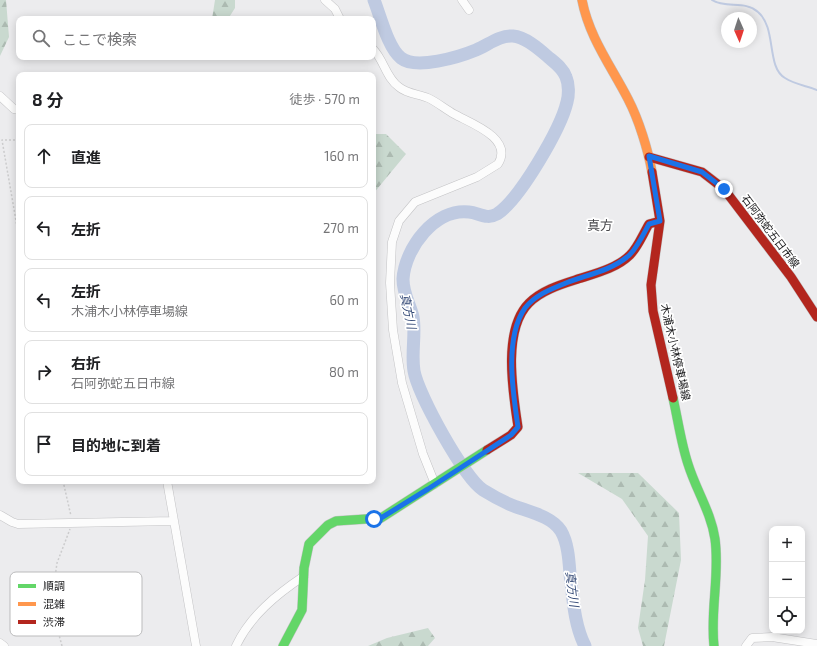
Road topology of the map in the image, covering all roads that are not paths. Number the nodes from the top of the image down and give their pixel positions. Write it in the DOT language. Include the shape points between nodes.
graph roads {
  1 [pos="325,0"];
  2 [pos="462,0"];
  3 [pos="582,0"];
  4 [pos="469,10"];
  5 [pos="338,16"];
  6 [pos="376,55"];
  7 [pos="0,96"];
  8 [pos="16,109"];
  9 [pos="649,156"];
  10 [pos="660,221"];
  11 [pos="817,317"];
  12 [pos="438,482"];
  13 [pos="168,484"];
  14 [pos="0,515"];
  15 [pos="174,521"];
  16 [pos="304,576"];
  17 [pos="0,643"];
  18 [pos="817,644"];
  19 [pos="4,646"];
  20 [pos="196,646"];
  21 [pos="236,646"];
  22 [pos="283,646"];
  23 [pos="714,646"];
  24 [pos="746,646"];
  1 -- 5 [label="street"];
  2 -- 4 [label="street"];
  3 -- 9 [label="main road, 木浦木小林停車場線" via="591,33 629,101"];
  6 -- 12 [label="street" via="399,88 434,101 485,129 494,138 502,153 498,164 477,177 415,202 399,221 392,242 393,330 402,383 422,454"];
  7 -- 8 [label="street"];
  9 -- 10 [label="main road, 木浦木小林停車場線"];
  9 -- 11 [label="main road, 石阿弥蛇五日市線" via="702,172 724,189 791,277"];
  10 -- 12 [label="main road" via="649,224 628,257 604,270 551,289 526,307 517,322 512,369 518,427 511,435"];
  10 -- 23 [label="main road, 木浦木小林停車場線" via="651,285 652,311 688,464 711,519 715,540 717,580 712,626"];
  12 -- 16 [label="main road" via="381,518 336,521 328,525 310,544"];
  13 -- 15 [label="street"];
  14 -- 15 [label="street" via="18,524"];
  15 -- 20 [label="street"];
  16 -- 21 [label="street" via="277,594 263,608"];
  16 -- 22 [label="main road" via="302,610"];
  17 -- 19 [label="street"];
  18 -- 24 [label="street" via="772,637 752,638"];
}
